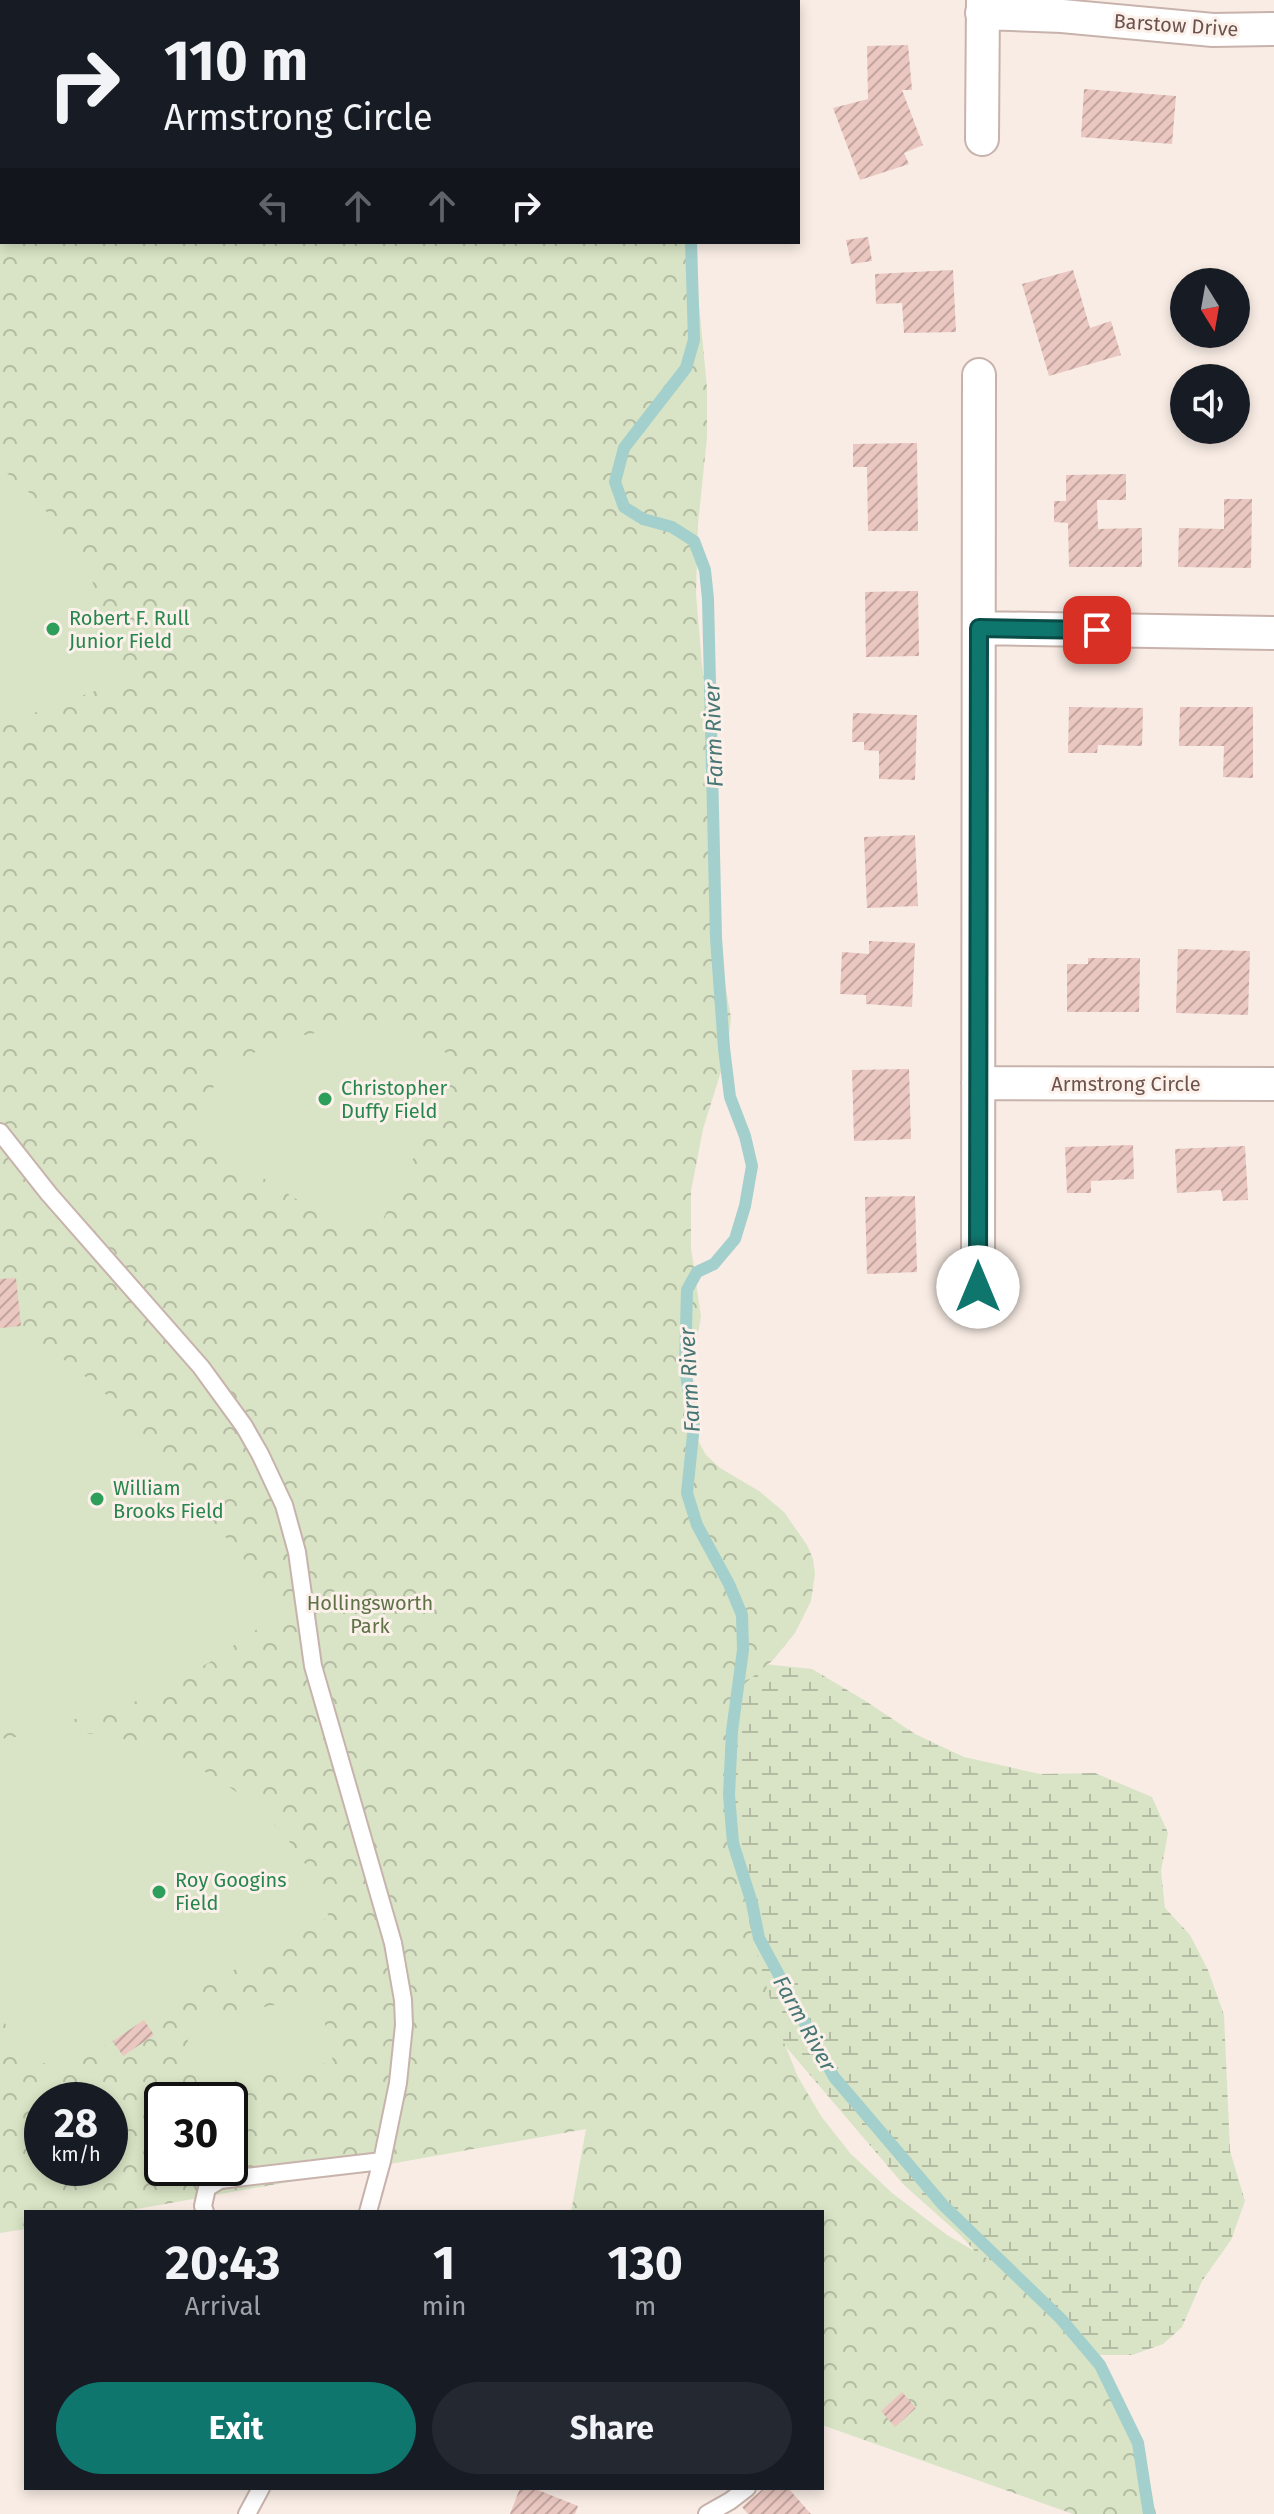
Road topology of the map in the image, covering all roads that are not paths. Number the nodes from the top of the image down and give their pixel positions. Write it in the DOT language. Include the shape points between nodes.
graph roads {
  1 [pos="982,7"];
  2 [pos="1274,29"];
  3 [pos="982,139"];
  4 [pos="979,375"];
  5 [pos="979,628"];
  6 [pos="1274,633"];
  7 [pos="978,1083"];
  8 [pos="1274,1084"];
  9 [pos="0,1132"];
  10 [pos="978,1287"];
  11 [pos="382,2161"];
  12 [pos="204,2210"];
  13 [pos="369,2210"];
  14 [pos="744,2490"];
  15 [pos="707,2514"];
  1 -- 2 [label="street, Barstow Drive" via="1213,30"];
  1 -- 3 [label="street"];
  4 -- 5 [label="street"];
  5 -- 6 [label="street"];
  5 -- 7 [label="street"];
  7 -- 8 [label="street, Armstrong Circle"];
  7 -- 10 [label="street"];
  9 -- 11 [label="lane" via="201,1367 244,1426 284,1505 297,1552 313,1666 400,1973 402,2057"];
  11 -- 12 [label="lane" via="220,2180 207,2188"];
  11 -- 13 [label="lane"];
  14 -- 15 [label="lane"];
}
